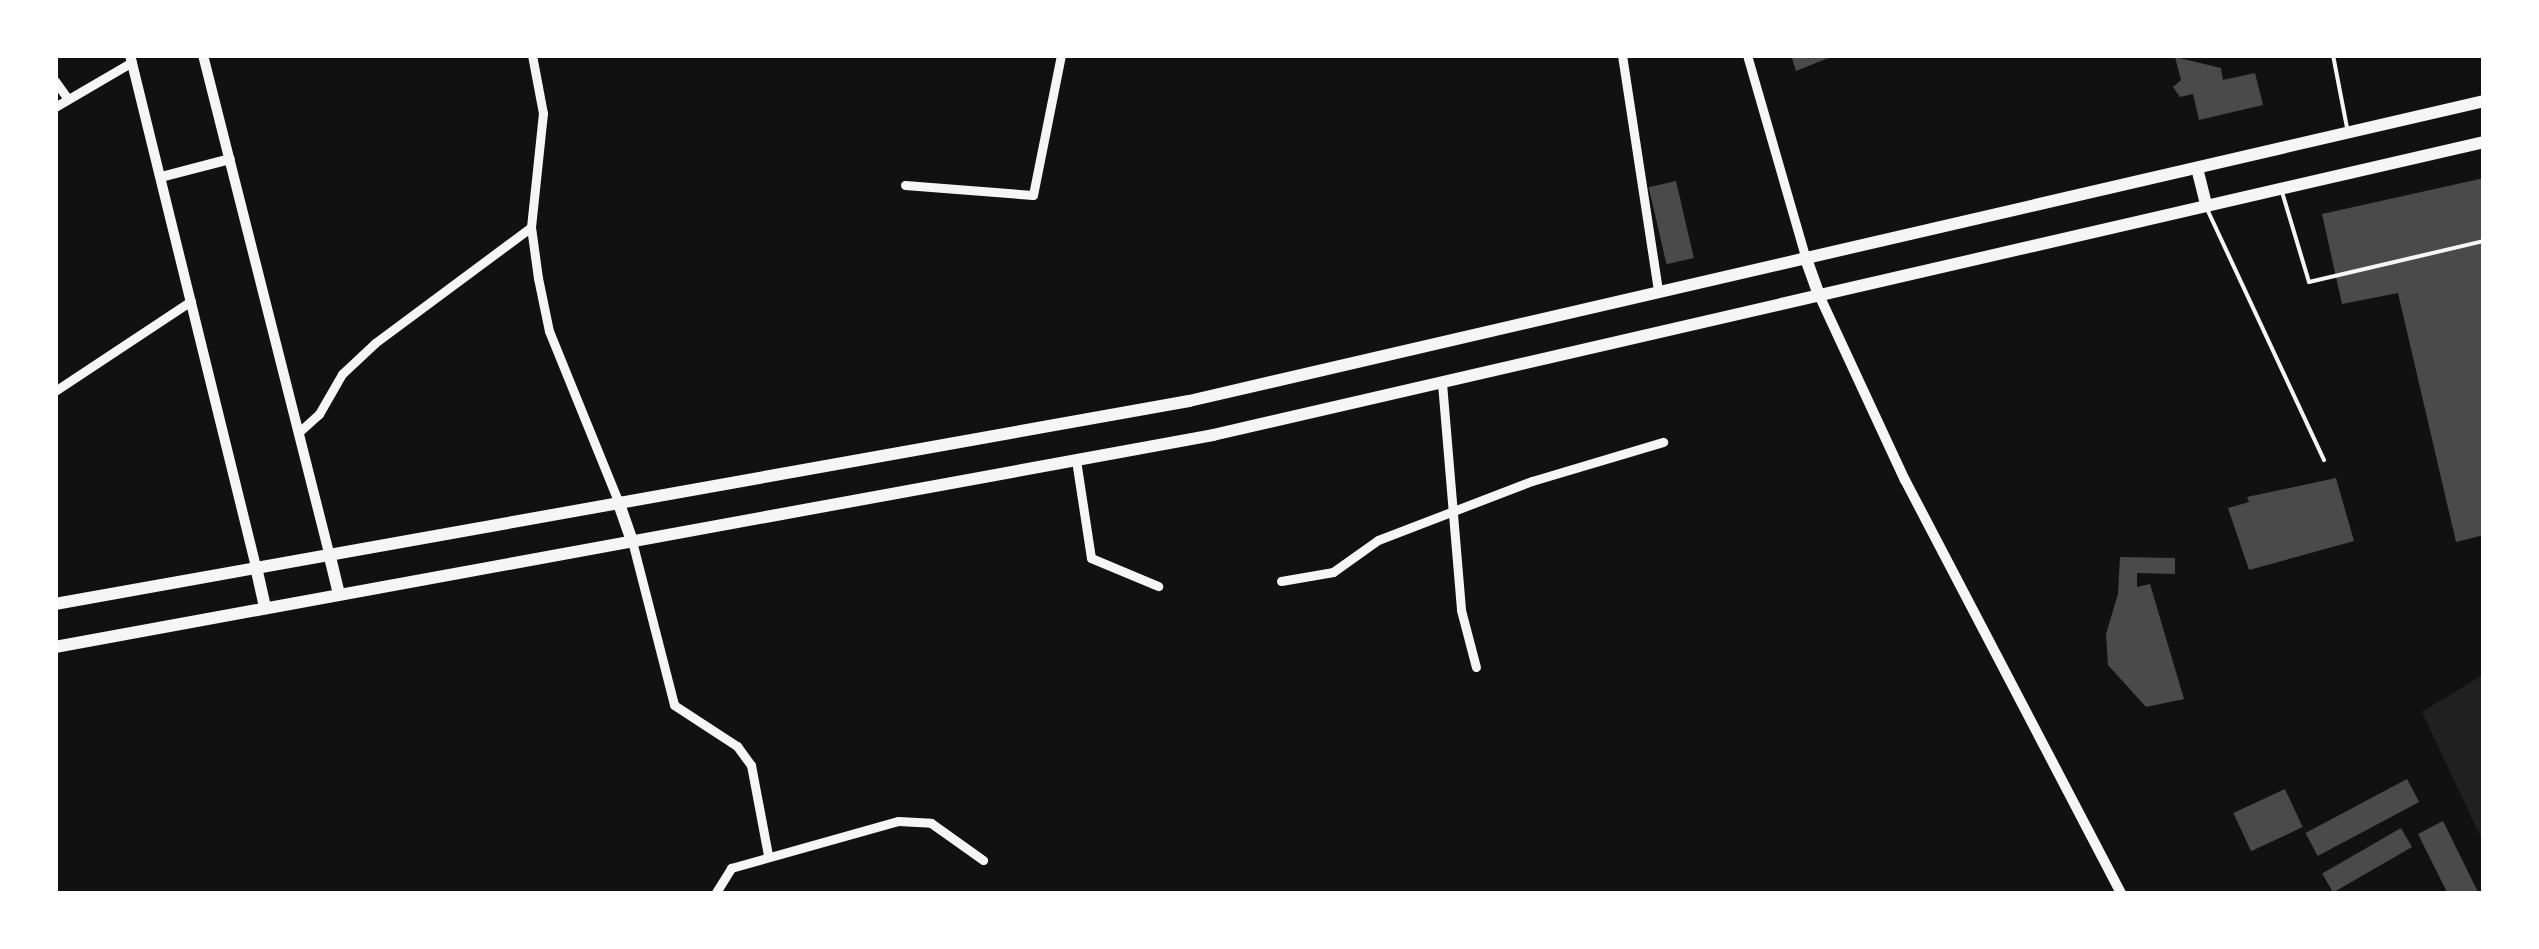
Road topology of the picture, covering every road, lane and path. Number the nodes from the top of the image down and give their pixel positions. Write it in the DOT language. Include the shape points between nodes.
graph roads {
  1 [pos="203,55"];
  2 [pos="532,55"];
  3 [pos="1062,55"];
  4 [pos="1622,55"];
  5 [pos="1747,55"];
  6 [pos="2333,55"];
  7 [pos="131,58"];
  8 [pos="55,81"];
  9 [pos="68,99"];
  10 [pos="2484,101"];
  11 [pos="55,106"];
  12 [pos="2348,133"];
  13 [pos="2484,142"];
  14 [pos="230,159"];
  15 [pos="2196,168"];
  16 [pos="162,177"];
  17 [pos="904,185"];
  18 [pos="2281,188"];
  19 [pos="2206,205"];
  20 [pos="531,227"];
  21 [pos="2484,242"];
  22 [pos="1806,256"];
  23 [pos="1658,290"];
  24 [pos="1820,295"];
  25 [pos="191,300"];
  26 [pos="1442,383"];
  27 [pos="55,391"];
  28 [pos="299,432"];
  29 [pos="1662,442"];
  30 [pos="1076,460"];
  31 [pos="2324,460"];
  32 [pos="618,501"];
  33 [pos="1458,513"];
  34 [pos="632,541"];
  35 [pos="330,553"];
  36 [pos="256,566"];
  37 [pos="1281,581"];
  38 [pos="1158,586"];
  39 [pos="339,594"];
  40 [pos="55,604"];
  41 [pos="265,607"];
  42 [pos="55,646"];
  43 [pos="1476,666"];
  44 [pos="768,856"];
  45 [pos="983,860"];
  46 [pos="715,894"];
  47 [pos="2121,894"];
  1 -- 14 [label="street"];
  2 -- 20 [label="street" via="542,142"];
  3 -- 17 [label="street" via="1033,196"];
  4 -- 23 [label="street"];
  5 -- 22 [label="street"];
  6 -- 12 [label="lane"];
  7 -- 9 [label="street"];
  7 -- 16 [label="street"];
  8 -- 9 [label="street"];
  9 -- 11 [label="street"];
  10 -- 12 [label="main road"];
  12 -- 15 [label="main road"];
  13 -- 18 [label="main road"];
  14 -- 16 [label="street"];
  14 -- 28 [label="street"];
  15 -- 19 [label="main road"];
  15 -- 22 [label="main road"];
  16 -- 25 [label="street"];
  18 -- 19 [label="main road"];
  18 -- 21 [label="lane" via="2309,282"];
  19 -- 24 [label="main road"];
  19 -- 31 [label="lane" via="2218,244"];
  20 -- 28 [label="street" via="375,344 342,374 319,414"];
  20 -- 32 [label="street" via="548,331"];
  22 -- 23 [label="main road"];
  22 -- 24 [label="main road"];
  23 -- 32 [label="main road" via="1150,409"];
  24 -- 26 [label="main road"];
  24 -- 47 [label="street" via="1905,480"];
  25 -- 27 [label="street"];
  25 -- 36 [label="street"];
  26 -- 30 [label="main road"];
  26 -- 33 [label="street"];
  28 -- 35 [label="street"];
  29 -- 33 [label="street" via="1532,481"];
  30 -- 34 [label="main road"];
  30 -- 38 [label="street" via="1091,558"];
  32 -- 34 [label="main road"];
  32 -- 35 [label="main road"];
  33 -- 37 [label="street" via="1378,540 1333,572"];
  33 -- 43 [label="street" via="1461,610"];
  34 -- 39 [label="main road"];
  34 -- 44 [label="street" via="674,706 737,746 752,765"];
  35 -- 36 [label="main road"];
  35 -- 39 [label="main road"];
  36 -- 40 [label="main road"];
  36 -- 41 [label="main road"];
  39 -- 41 [label="main road"];
  41 -- 42 [label="main road"];
  44 -- 45 [label="street" via="917,818"];
  44 -- 46 [label="street" via="721,875"];
}
